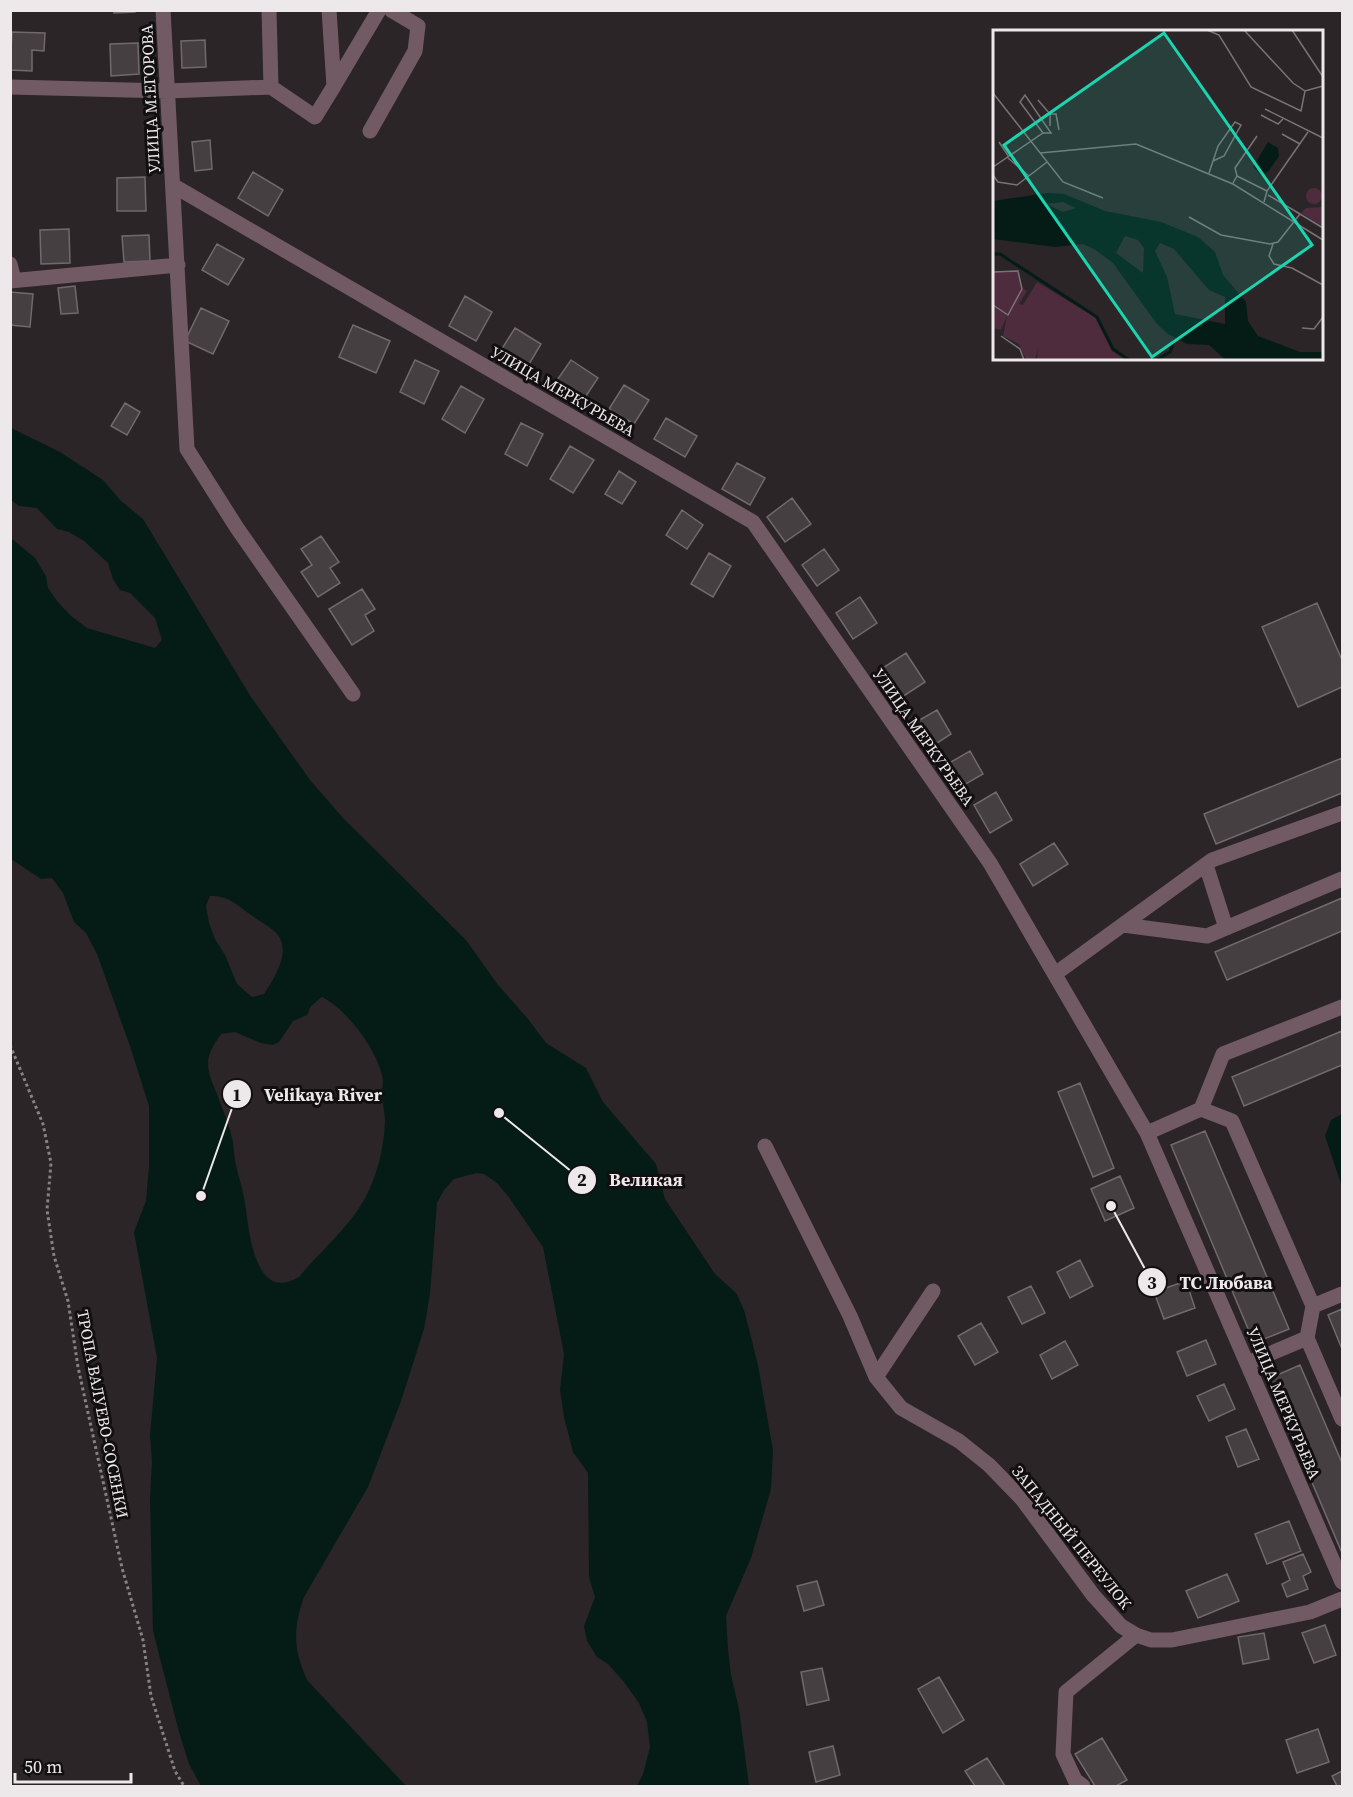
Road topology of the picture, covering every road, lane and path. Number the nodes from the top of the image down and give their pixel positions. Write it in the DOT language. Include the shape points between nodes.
graph roads {
  1 [pos="163,10"];
  2 [pos="269,10"];
  3 [pos="329,10"];
  4 [pos="379,10"];
  5 [pos="391,10"];
  6 [pos="334,86"];
  7 [pos="10,87"];
  8 [pos="271,87"];
  9 [pos="168,91"];
  10 [pos="370,131"];
  11 [pos="174,186"];
  12 [pos="10,264"];
  13 [pos="178,265"];
  14 [pos="12,280"];
  15 [pos="353,694"];
  16 [pos="1342,813"];
  17 [pos="1206,865"];
  18 [pos="1342,879"];
  19 [pos="1123,925"];
  20 [pos="1226,928"];
  21 [pos="1054,974"];
  22 [pos="1342,1007"];
  23 [pos="10,1045"];
  24 [pos="1201,1108"];
  25 [pos="1147,1133"];
  26 [pos="765,1146"];
  27 [pos="933,1291"];
  28 [pos="1342,1294"];
  29 [pos="1313,1306"];
  30 [pos="1307,1338"];
  31 [pos="1248,1363"];
  32 [pos="876,1377"];
  33 [pos="1342,1419"];
  34 [pos="1342,1582"];
  35 [pos="1342,1599"];
  36 [pos="1136,1635"];
  37 [pos="184,1786"];
  38 [pos="1083,1786"];
  1 -- 9 [label="street, УЛИЦА М.ЕГОРОВА"];
  2 -- 8 [label="street"];
  3 -- 6 [label="street"];
  4 -- 6 [label="street"];
  5 -- 10 [label="street" via="418,26 415,51"];
  6 -- 8 [label="street" via="315,117"];
  7 -- 9 [label="street"];
  8 -- 9 [label="street"];
  9 -- 11 [label="street, УЛИЦА М.ЕГОРОВА"];
  11 -- 13 [label="street, УЛИЦА М.ЕГОРОВА"];
  11 -- 21 [label="street, УЛИЦА МЕРКУРЬЕВА" via="753,522 990,863"];
  12 -- 14 [label="street"];
  13 -- 14 [label="street"];
  13 -- 15 [label="street, УЛИЦА М.ЕГОРОВА" via="187,448 237,528"];
  16 -- 17 [label="street"];
  17 -- 19 [label="street"];
  17 -- 20 [label="street"];
  18 -- 20 [label="street"];
  19 -- 20 [label="street" via="1207,936"];
  19 -- 21 [label="street"];
  21 -- 25 [label="street, УЛИЦА МЕРКУРЬЕВА"];
  22 -- 24 [label="street" via="1223,1054"];
  23 -- 37 [label="path, ТРОПА ВАЛУЕВО-СОСЕНКИ" via="43,1124 51,1163 47,1210 54,1256 68,1301 80,1377 122,1568 143,1640 151,1696 175,1771"];
  24 -- 25 [label="street"];
  24 -- 29 [label="street" via="1232,1121"];
  25 -- 31 [label="street, УЛИЦА МЕРКУРЬЕВА"];
  26 -- 32 [label="street, ЗАПАДНЫЙ ПЕРЕУЛОК"];
  27 -- 32 [label="street"];
  28 -- 29 [label="street"];
  29 -- 30 [label="street"];
  30 -- 31 [label="street"];
  30 -- 33 [label="street"];
  31 -- 34 [label="street, УЛИЦА МЕРКУРЬЕВА"];
  32 -- 36 [label="street, ЗАПАДНЫЙ ПЕРЕУЛОК" via="901,1407 959,1441 989,1465 1022,1500 1092,1595 1121,1626"];
  35 -- 36 [label="street, ЗАПАДНЫЙ ПЕРЕУЛОК" via="1310,1612 1172,1640"];
  36 -- 38 [label="street" via="1066,1692 1063,1754 1075,1780"];
}
